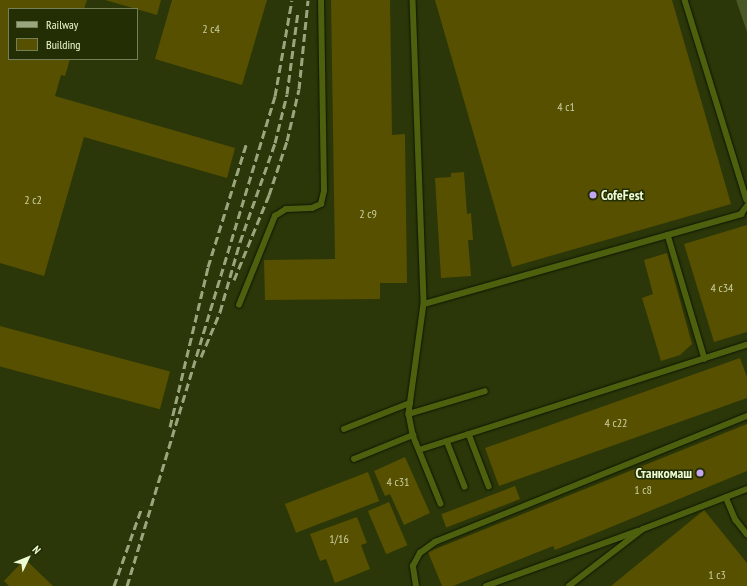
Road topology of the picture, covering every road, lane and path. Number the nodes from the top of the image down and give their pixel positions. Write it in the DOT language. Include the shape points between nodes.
graph roads {
  1 [pos="321,0"];
  2 [pos="413,0"];
  3 [pos="685,0"];
  4 [pos="747,200"];
  5 [pos="747,206"];
  6 [pos="668,235"];
  7 [pos="424,304"];
  8 [pos="239,305"];
  9 [pos="747,345"];
  10 [pos="706,358"];
  11 [pos="485,391"];
  12 [pos="410,403"];
  13 [pos="409,414"];
  14 [pos="747,416"];
  15 [pos="344,429"];
  16 [pos="469,434"];
  17 [pos="413,435"];
  18 [pos="447,441"];
  19 [pos="419,450"];
  20 [pos="354,459"];
  21 [pos="489,486"];
  22 [pos="465,487"];
  23 [pos="747,489"];
  24 [pos="726,497"];
  25 [pos="441,504"];
  26 [pos="642,529"];
  27 [pos="747,534"];
  28 [pos="416,586"];
  29 [pos="486,586"];
  30 [pos="569,586"];
  1 -- 8 [label="lane" via="324,190 321,204 312,208 286,209 276,216"];
  2 -- 7 [label="lane"];
  3 -- 4 [label="lane"];
  5 -- 6 [label="lane" via="741,214"];
  6 -- 7 [label="lane"];
  6 -- 10 [label="lane"];
  7 -- 12 [label="lane"];
  9 -- 10 [label="lane"];
  10 -- 16 [label="lane"];
  11 -- 13 [label="lane"];
  12 -- 13 [label="lane"];
  12 -- 15 [label="lane"];
  13 -- 17 [label="lane"];
  14 -- 28 [label="lane" via="436,542 420,553 414,566"];
  16 -- 18 [label="lane"];
  16 -- 21 [label="lane"];
  17 -- 19 [label="lane"];
  17 -- 20 [label="lane"];
  18 -- 19 [label="lane"];
  18 -- 22 [label="lane"];
  19 -- 25 [label="lane"];
  23 -- 24 [label="lane"];
  24 -- 26 [label="lane"];
  24 -- 27 [label="lane" via="736,520"];
  26 -- 29 [label="lane"];
  26 -- 30 [label="lane"];
}
